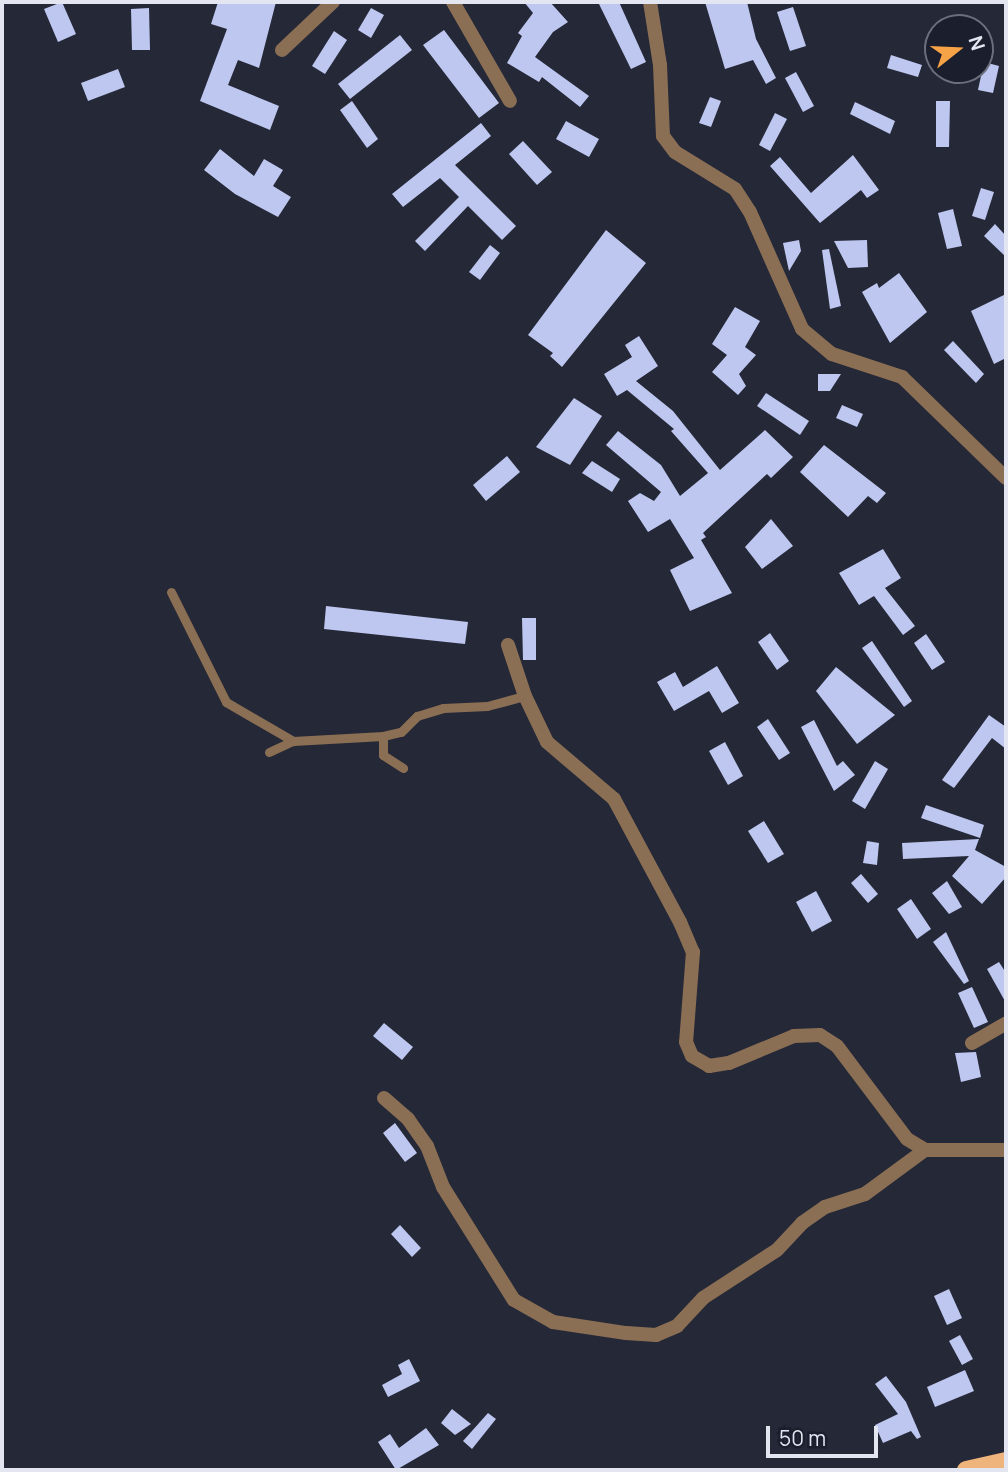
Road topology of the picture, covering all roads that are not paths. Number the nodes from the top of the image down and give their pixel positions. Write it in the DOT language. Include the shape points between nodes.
graph roads {
  1 [pos="333,2"];
  2 [pos="453,2"];
  3 [pos="650,2"];
  4 [pos="282,50"];
  5 [pos="510,101"];
  6 [pos="1006,478"];
  7 [pos="171,592"];
  8 [pos="508,645"];
  9 [pos="524,696"];
  10 [pos="383,736"];
  11 [pos="293,741"];
  12 [pos="269,752"];
  13 [pos="403,768"];
  14 [pos="1006,1023"];
  15 [pos="972,1043"];
  16 [pos="384,1098"];
  17 [pos="925,1150"];
  18 [pos="1006,1150"];
  19 [pos="1006,1461"];
  20 [pos="966,1470"];
  1 -- 4 [label="street"];
  2 -- 5 [label="street"];
  3 -- 6 [label="street" via="660,65 663,136 675,152 735,190 750,212 802,329 832,354 902,377"];
  7 -- 11 [label="lane" via="226,702"];
  8 -- 9 [label="street"];
  9 -- 10 [label="lane" via="487,706 443,708 417,716 401,732"];
  9 -- 17 [label="street" via="547,742 614,799 680,922 693,952 686,1042 692,1056 709,1066 729,1063 794,1036 820,1035 837,1046 907,1139"];
  10 -- 11 [label="lane"];
  10 -- 13 [label="lane" via="383,755"];
  11 -- 12 [label="lane"];
  14 -- 15 [label="street"];
  16 -- 17 [label="street" via="408,1119 427,1146 443,1187 514,1300 553,1322 625,1333 656,1335 677,1326 703,1298 777,1250 802,1223 825,1207 865,1194"];
  17 -- 18 [label="street"];
  19 -- 20 [label="main road"];
}
